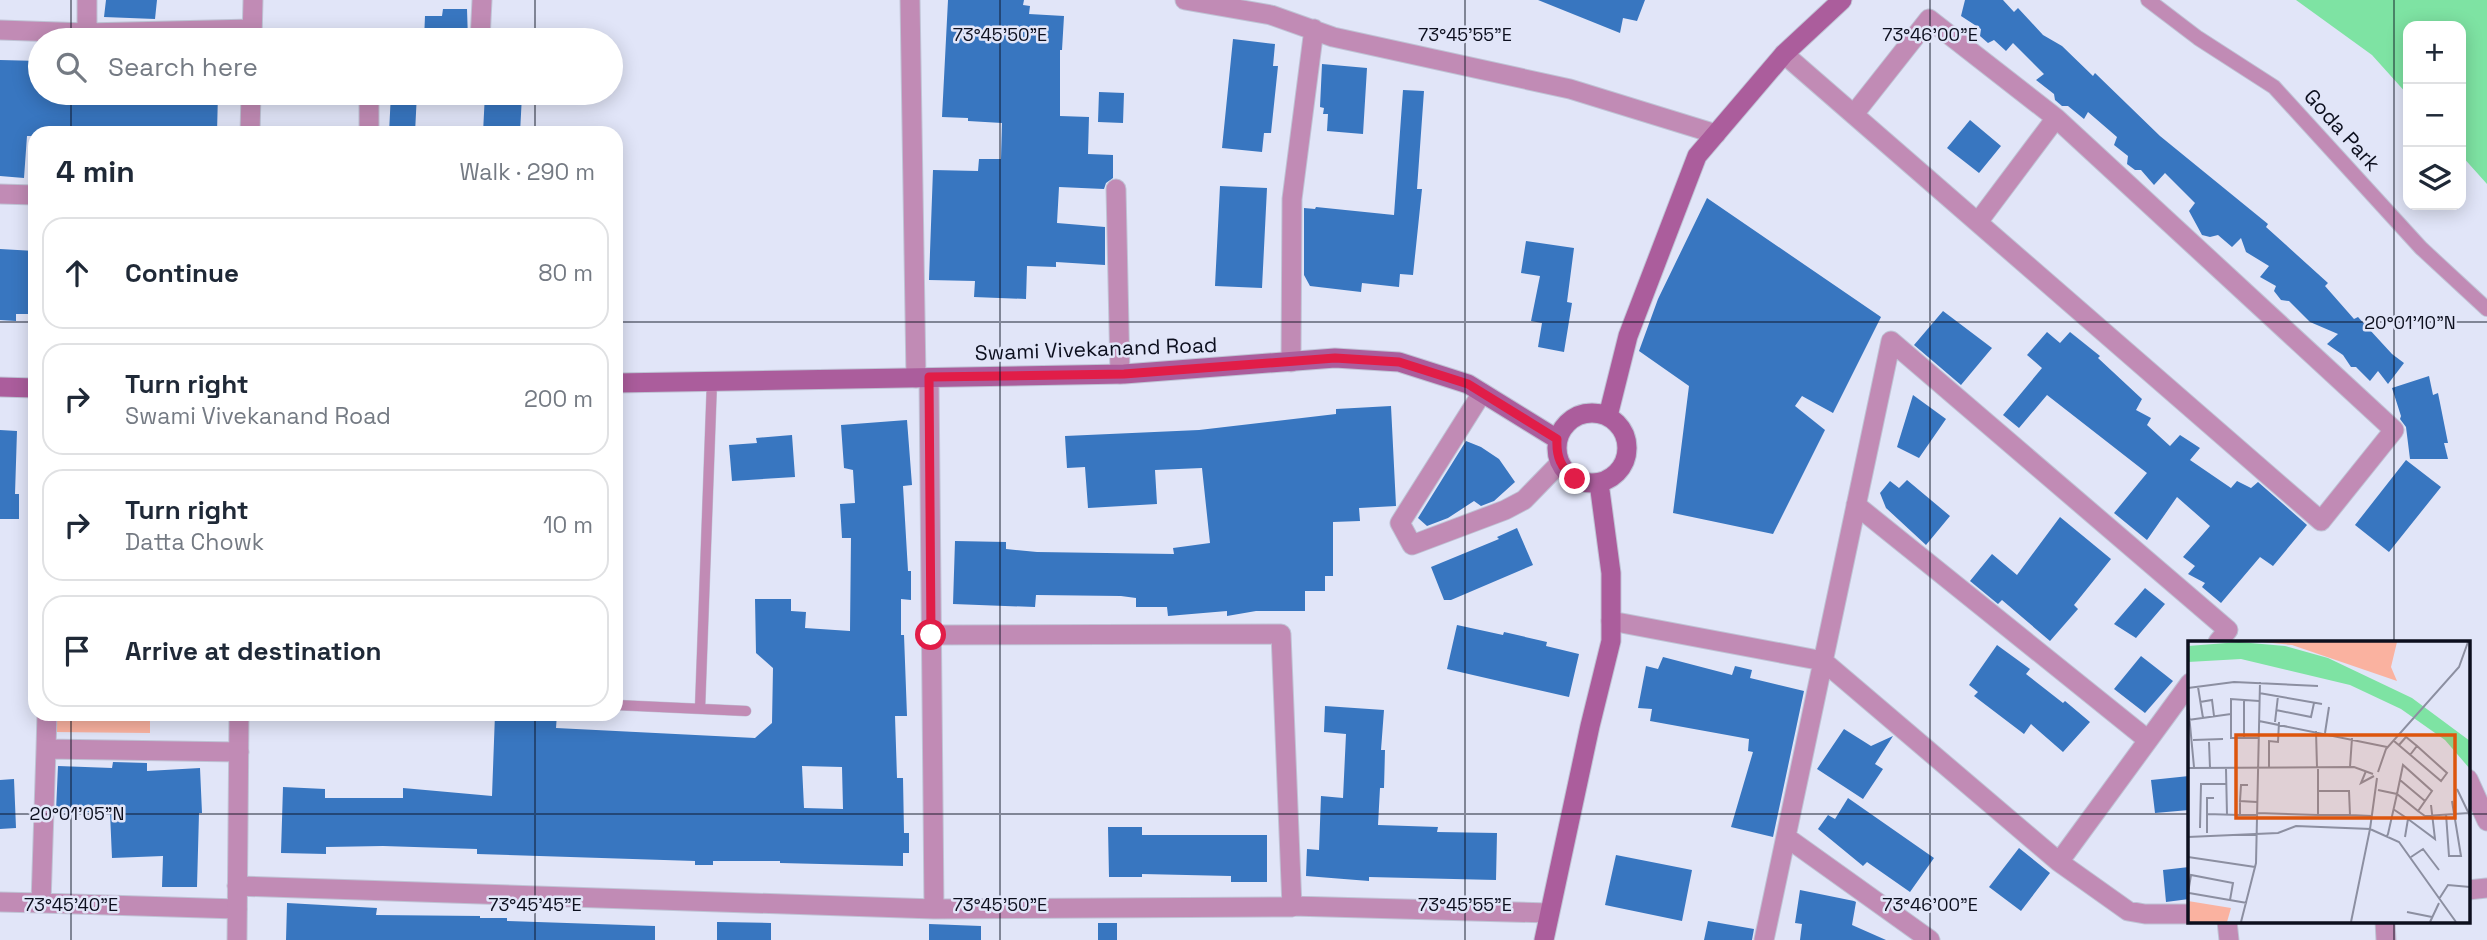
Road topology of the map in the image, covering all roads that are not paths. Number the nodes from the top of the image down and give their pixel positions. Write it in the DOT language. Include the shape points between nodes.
graph roads {
  1 [pos="87,0"];
  2 [pos="253,0"];
  3 [pos="482,0"];
  4 [pos="909,0"];
  5 [pos="1185,0"];
  6 [pos="1842,0"];
  7 [pos="2148,0"];
  8 [pos="1272,8"];
  9 [pos="87,28"];
  10 [pos="252,28"];
  11 [pos="481,28"];
  12 [pos="1314,29"];
  13 [pos="0,30"];
  14 [pos="28,31"];
  15 [pos="1784,54"];
  16 [pos="251,105"];
  17 [pos="369,105"];
  18 [pos="1854,114"];
  19 [pos="2056,118"];
  20 [pos="250,126"];
  21 [pos="369,126"];
  22 [pos="1716,134"];
  23 [pos="1116,189"];
  24 [pos="0,194"];
  25 [pos="28,195"];
  26 [pos="1978,222"];
  27 [pos="2487,309"];
  28 [pos="1291,362"];
  29 [pos="1120,374"];
  30 [pos="922,377"];
  31 [pos="712,381"];
  32 [pos="623,383"];
  33 [pos="0,387"];
  34 [pos="28,388"];
  35 [pos="1482,393"];
  36 [pos="1608,416"];
  37 [pos="1557,439"];
  38 [pos="1560,463"];
  39 [pos="1599,483"];
  40 [pos="1856,505"];
  41 [pos="1611,621"];
  42 [pos="931,635"];
  43 [pos="2219,641"];
  44 [pos="1823,662"];
  45 [pos="2188,683"];
  46 [pos="623,705"];
  47 [pos="700,709"];
  48 [pos="746,711"];
  49 [pos="47,721"];
  50 [pos="239,721"];
  51 [pos="2148,740"];
  52 [pos="46,749"];
  53 [pos="239,752"];
  54 [pos="2470,783"];
  55 [pos="2487,821"];
  56 [pos="1786,837"];
  57 [pos="2059,862"];
  58 [pos="237,886"];
  59 [pos="0,902"];
  60 [pos="41,902"];
  61 [pos="1292,906"];
  62 [pos="237,909"];
  63 [pos="934,909"];
  64 [pos="1549,914"];
  65 [pos="2188,914"];
  66 [pos="2227,922"];
  67 [pos="2385,922"];
  68 [pos="237,940"];
  69 [pos="1544,940"];
  70 [pos="1764,940"];
  71 [pos="1930,940"];
  72 [pos="2229,940"];
  73 [pos="2386,940"];
  1 -- 9 [label="street"];
  2 -- 10 [label="street"];
  3 -- 11 [label="street"];
  4 -- 30 [label="street"];
  5 -- 8 [label="street"];
  6 -- 15 [label="main road"];
  7 -- 27 [label="street, Goda Park" via="2274,87 2421,248"];
  8 -- 12 [label="street"];
  12 -- 22 [label="street" via="1570,89"];
  12 -- 28 [label="street" via="1292,200"];
  13 -- 14 [label="street"];
  15 -- 18 [label="street"];
  15 -- 22 [label="main road"];
  16 -- 20 [label="street"];
  17 -- 21 [label="street"];
  18 -- 19 [label="street" via="1929,19"];
  18 -- 26 [label="street"];
  19 -- 26 [label="street"];
  19 -- 26 [label="street" via="2394,430 2321,521"];
  22 -- 36 [label="main road" via="1696,156 1655,263 1628,337"];
  23 -- 29 [label="street"];
  24 -- 25 [label="street"];
  28 -- 29 [label="main road, Swami Vivekanand Road"];
  28 -- 35 [label="main road, Swami Vivekanand Road" via="1335,358 1399,362 1468,384"];
  29 -- 30 [label="main road, Swami Vivekanand Road"];
  30 -- 31 [label="main road, Swami Vivekanand Road"];
  30 -- 42 [label="street"];
  31 -- 32 [label="main road, Swami Vivekanand Road"];
  31 -- 47 [label="lane"];
  33 -- 34 [label="main road"];
  35 -- 37 [label="main road, Swami Vivekanand Road"];
  35 -- 38 [label="street" via="1400,523 1412,545 1524,500"];
  36 -- 37 [label="main road" via="1588,412 1576,416"];
  36 -- 39 [label="main road" via="1626,438 1627,456 1617,473"];
  37 -- 38 [label="main road"];
  38 -- 39 [label="main road" via="1575,479"];
  39 -- 41 [label="main road" via="1611,573"];
  40 -- 43 [label="street" via="1891,341 2228,629"];
  40 -- 44 [label="street"];
  40 -- 51 [label="street"];
  41 -- 44 [label="street"];
  41 -- 64 [label="main road" via="1611,640"];
  42 -- 61 [label="street" via="1281,634"];
  42 -- 63 [label="street"];
  44 -- 56 [label="street"];
  44 -- 57 [label="street"];
  45 -- 51 [label="street"];
  46 -- 47 [label="lane"];
  47 -- 48 [label="lane"];
  49 -- 52 [label="street"];
  50 -- 53 [label="street"];
  51 -- 57 [label="street"];
  52 -- 53 [label="street"];
  52 -- 60 [label="street"];
  53 -- 58 [label="street"];
  54 -- 55 [label="street"];
  56 -- 70 [label="street"];
  56 -- 71 [label="street"];
  57 -- 65 [label="street" via="2128,911"];
  58 -- 62 [label="street"];
  58 -- 63 [label="street"];
  59 -- 60 [label="street"];
  60 -- 62 [label="street"];
  61 -- 63 [label="street"];
  61 -- 64 [label="street"];
  62 -- 68 [label="street"];
  64 -- 69 [label="main road"];
  66 -- 72 [label="street"];
  67 -- 73 [label="street"];
}
